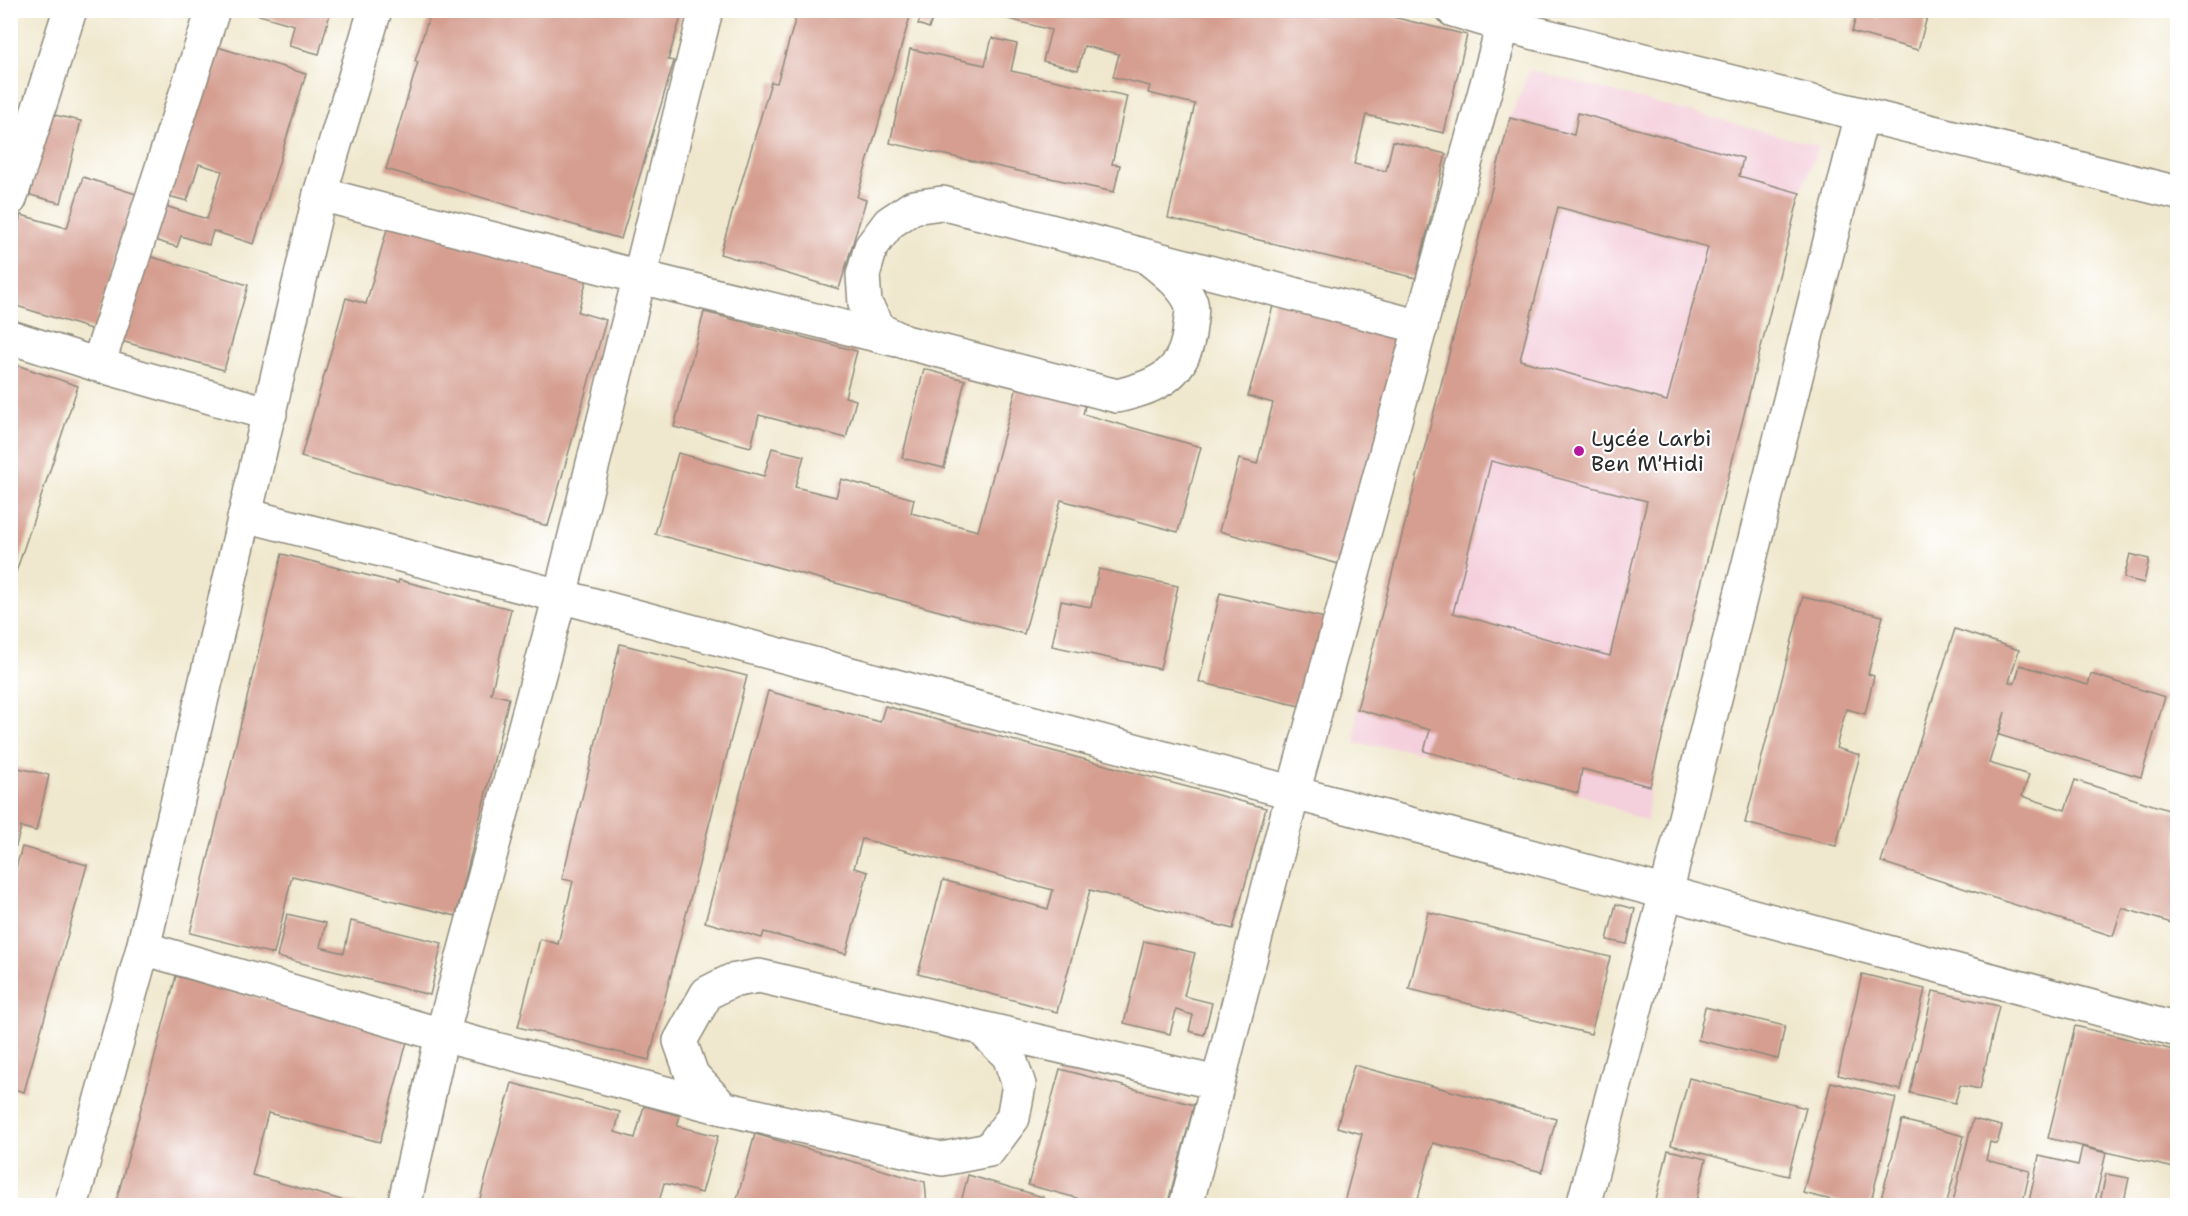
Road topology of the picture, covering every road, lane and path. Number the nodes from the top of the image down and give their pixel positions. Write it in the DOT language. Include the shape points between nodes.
graph roads {
  1 [pos="70,10"];
  2 [pos="213,10"];
  3 [pos="375,10"];
  4 [pos="706,10"];
  5 [pos="1453,10"];
  6 [pos="1503,25"];
  7 [pos="1862,114"];
  8 [pos="2178,193"];
  9 [pos="320,194"];
  10 [pos="10,199"];
  11 [pos="1146,256"];
  12 [pos="640,277"];
  13 [pos="1421,327"];
  14 [pos="10,337"];
  15 [pos="905,342"];
  16 [pos="98,365"];
  17 [pos="270,414"];
  18 [pos="245,515"];
  19 [pos="560,596"];
  20 [pos="1293,793"];
  21 [pos="1666,893"];
  22 [pos="143,948"];
  23 [pos="981,1028"];
  24 [pos="2178,1030"];
  25 [pos="442,1035"];
  26 [pos="1217,1083"];
  27 [pos="723,1108"];
  28 [pos="71,1206"];
  29 [pos="404,1206"];
  30 [pos="1186,1206"];
  31 [pos="1583,1206"];
  1 -- 10 [label="street"];
  2 -- 16 [label="street"];
  3 -- 9 [label="street"];
  4 -- 12 [label="street"];
  5 -- 6 [label="street"];
  6 -- 7 [label="street"];
  6 -- 13 [label="street"];
  7 -- 8 [label="street"];
  7 -- 21 [label="street"];
  9 -- 12 [label="street"];
  9 -- 17 [label="street"];
  11 -- 13 [label="street"];
  11 -- 15 [label="street" via="942,203 913,207 889,223 871,247 863,275 865,304 880,330"];
  11 -- 15 [label="street" via="1177,282 1192,305 1189,338 1175,371 1144,390 1117,396"];
  12 -- 15 [label="street"];
  12 -- 19 [label="street"];
  13 -- 20 [label="street"];
  14 -- 16 [label="street"];
  16 -- 17 [label="street"];
  17 -- 18 [label="street"];
  18 -- 19 [label="street"];
  18 -- 22 [label="street"];
  19 -- 20 [label="street"];
  19 -- 25 [label="street"];
  20 -- 21 [label="street"];
  20 -- 26 [label="street"];
  21 -- 24 [label="street"];
  21 -- 31 [label="street"];
  22 -- 25 [label="street"];
  22 -- 28 [label="street"];
  23 -- 26 [label="street"];
  23 -- 27 [label="street" via="1009,1056 1019,1085 1013,1118 989,1149 942,1159"];
  23 -- 27 [label="street" via="759,976 731,981 707,993 680,1041 692,1075"];
  25 -- 27 [label="street"];
  25 -- 29 [label="street"];
  26 -- 30 [label="street"];
}
